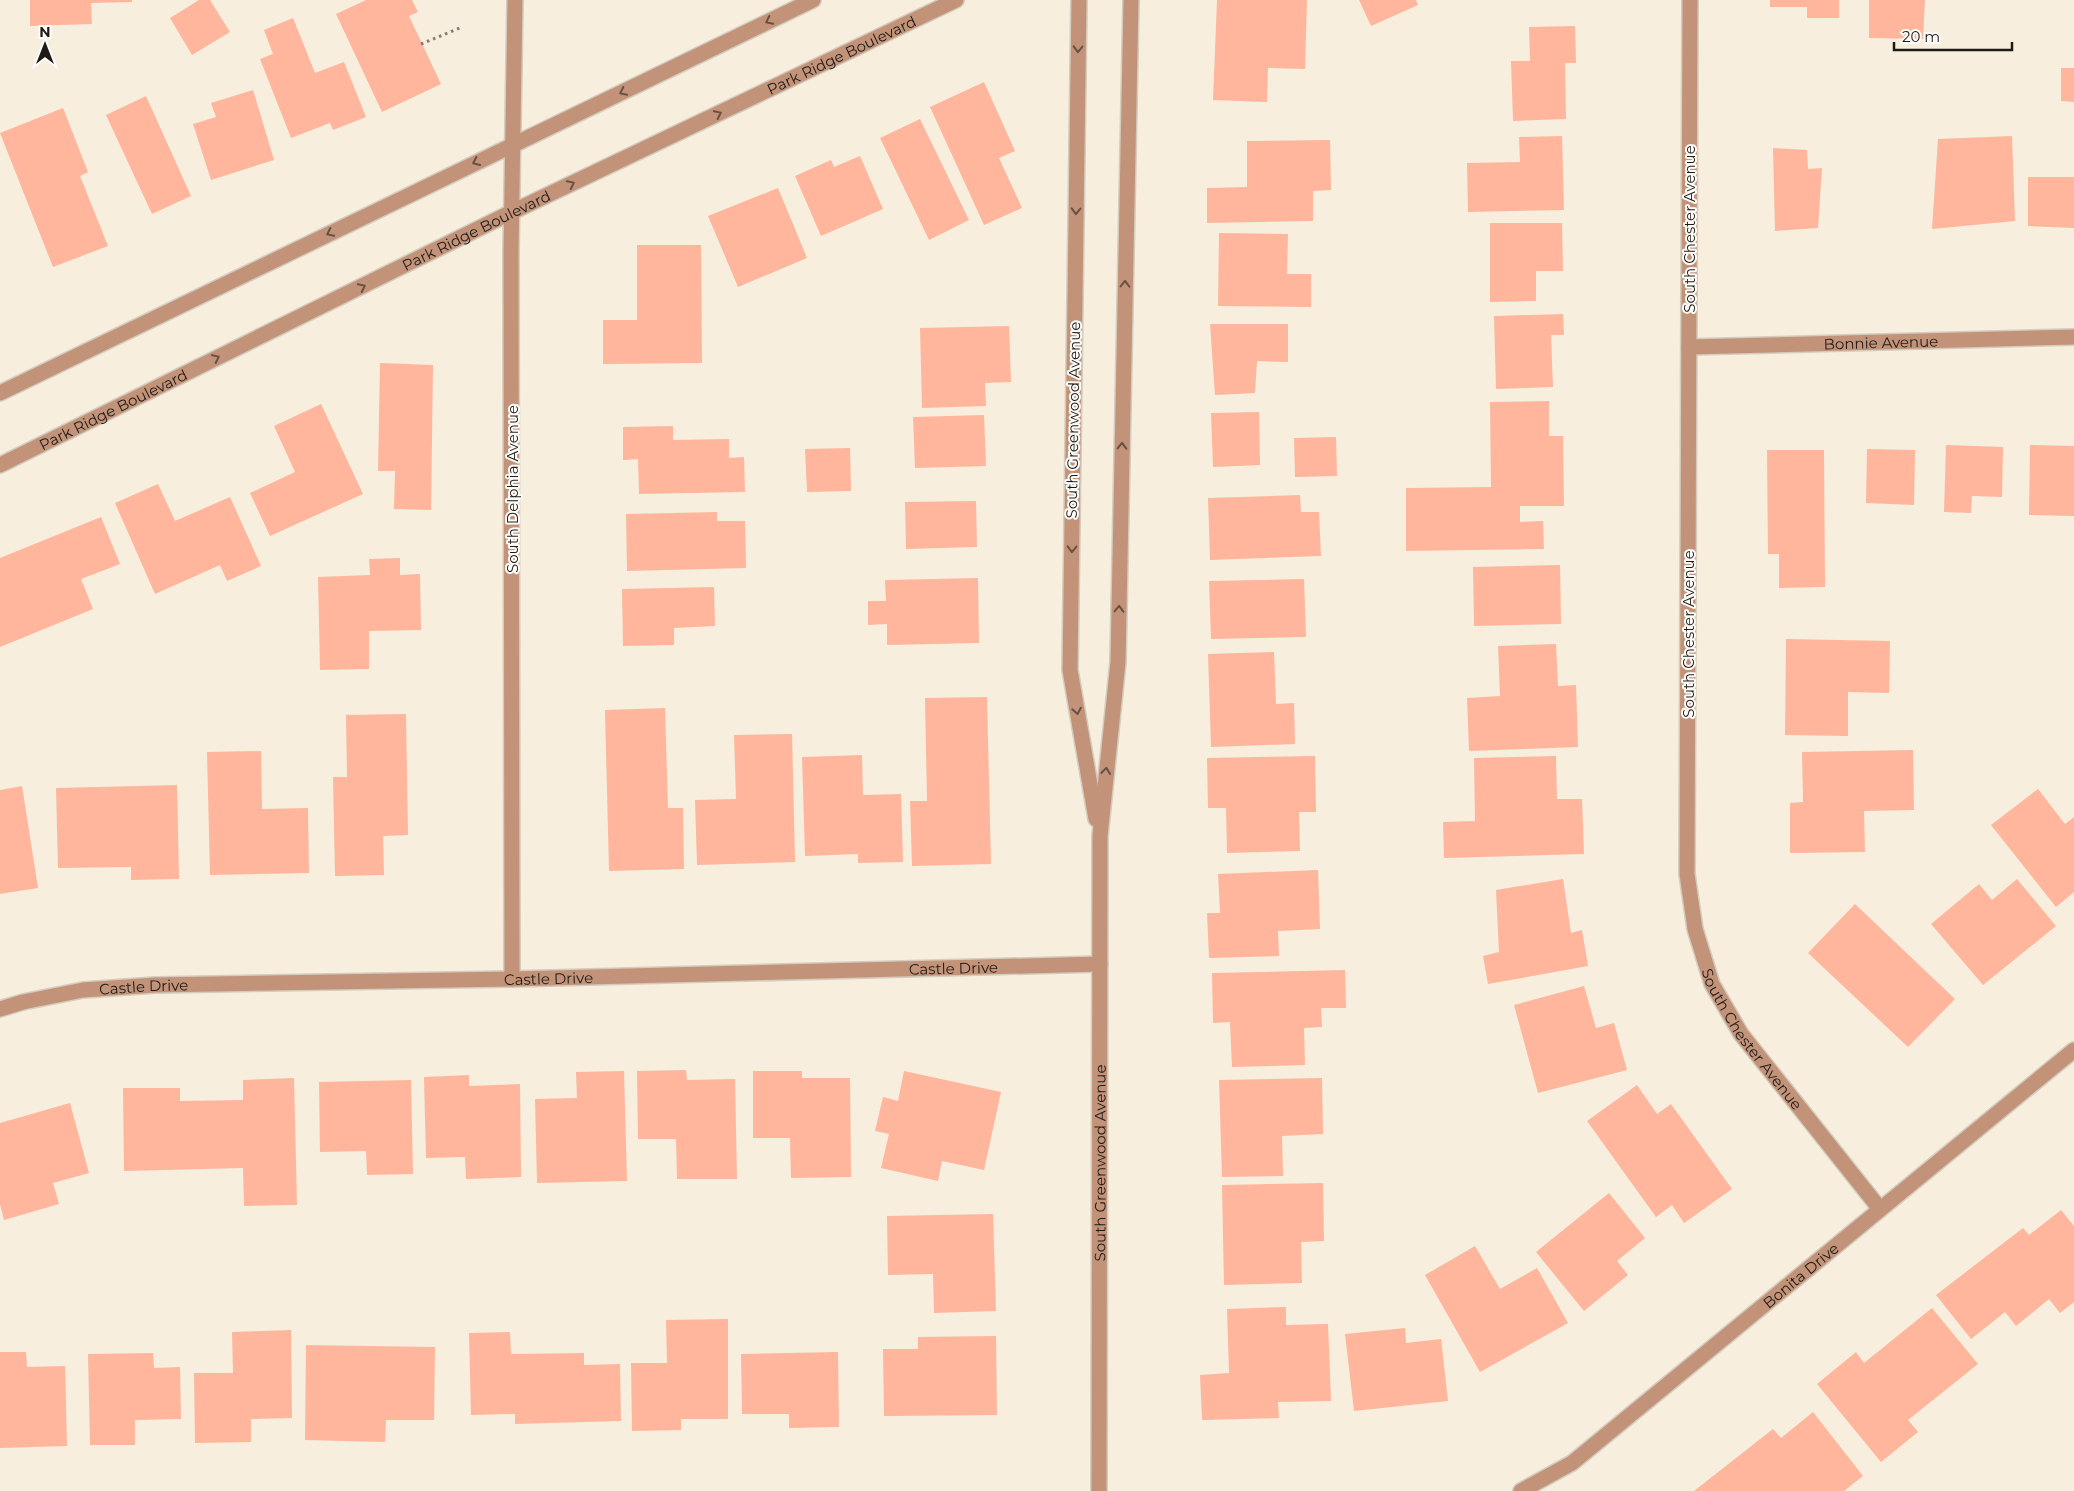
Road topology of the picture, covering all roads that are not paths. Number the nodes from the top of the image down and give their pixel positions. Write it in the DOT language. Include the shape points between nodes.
graph roads {
  1 [pos="515,0"];
  2 [pos="813,0"];
  3 [pos="956,0"];
  4 [pos="1078,0"];
  5 [pos="1130,0"];
  6 [pos="1690,0"];
  7 [pos="514,144"];
  8 [pos="512,212"];
  9 [pos="2074,337"];
  10 [pos="1688,347"];
  11 [pos="0,393"];
  12 [pos="0,465"];
  13 [pos="1100,836"];
  14 [pos="1100,964"];
  15 [pos="512,979"];
  16 [pos="0,1009"];
  17 [pos="2074,1050"];
  18 [pos="1880,1209"];
  19 [pos="1099,1491"];
  20 [pos="1521,1491"];
  1 -- 7 [label="street, South Delphia Avenue"];
  2 -- 7 [label="street, one-way"];
  8 -- 3 [label="street, Park Ridge Boulevard, one-way"];
  4 -- 13 [label="street, South Greenwood Avenue, one-way" via="1070,670"];
  13 -- 5 [label="street, South Greenwood Avenue, one-way" via="1118,662"];
  6 -- 10 [label="street, South Chester Avenue"];
  7 -- 8 [label="street, South Delphia Avenue"];
  7 -- 11 [label="street, one-way"];
  12 -- 8 [label="street, Park Ridge Boulevard, one-way"];
  8 -- 15 [label="street, South Delphia Avenue"];
  9 -- 10 [label="street, Bonnie Avenue"];
  10 -- 18 [label="street, South Chester Avenue" via="1687,874 1695,929 1712,984 1741,1034"];
  13 -- 14 [label="street, South Greenwood Avenue"];
  14 -- 15 [label="street, Castle Drive"];
  14 -- 19 [label="street, South Greenwood Avenue"];
  15 -- 16 [label="street, Castle Drive" via="155,985 83,990"];
  17 -- 18 [label="street, Bonita Drive"];
  18 -- 20 [label="street, Bonita Drive" via="1572,1463"];
}
